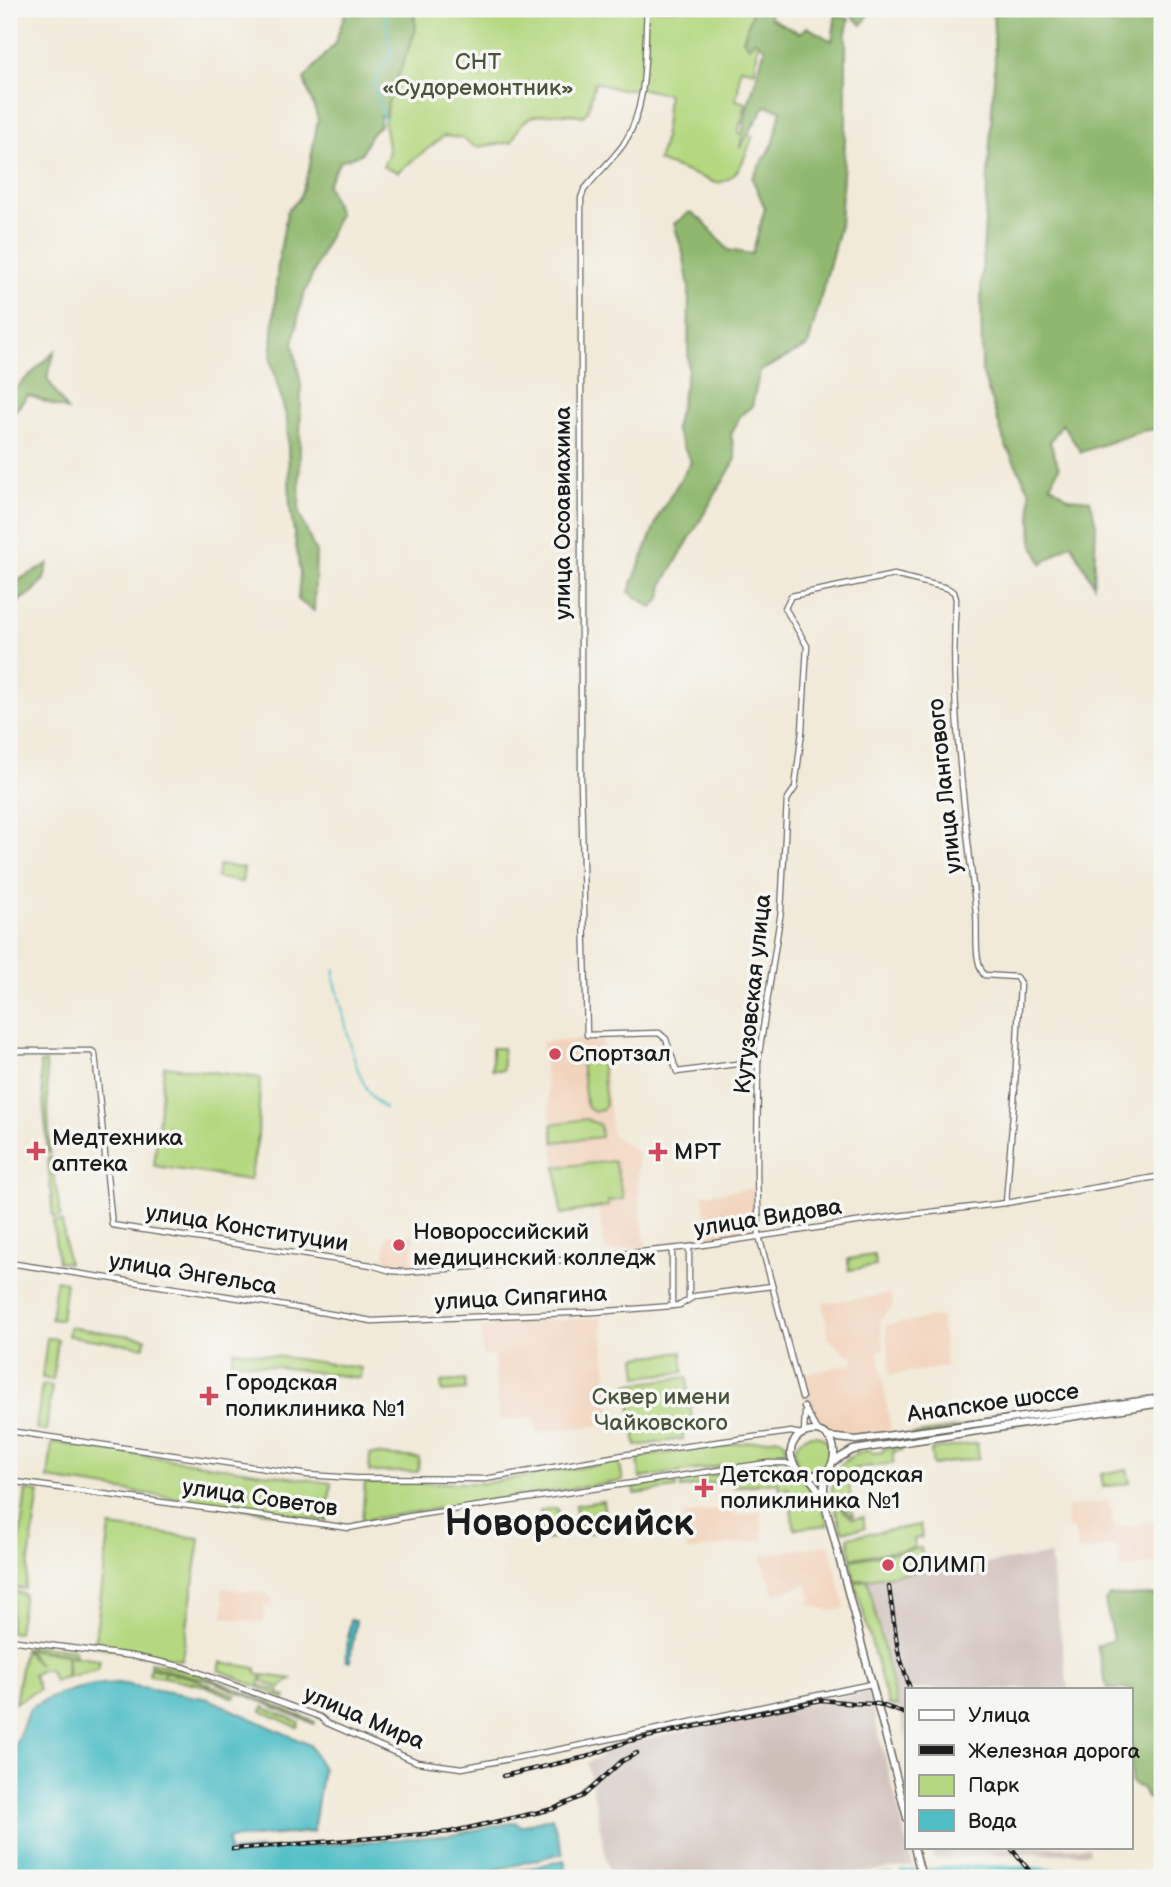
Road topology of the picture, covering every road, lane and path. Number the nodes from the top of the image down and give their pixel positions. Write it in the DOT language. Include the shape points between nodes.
graph roads {
  1 [pos="647,9"];
  2 [pos="954,592"];
  3 [pos="9,1051"];
  4 [pos="758,1061"];
  5 [pos="1162,1176"];
  6 [pos="1006,1203"];
  7 [pos="759,1236"];
  8 [pos="689,1247"];
  9 [pos="671,1249"];
  10 [pos="9,1263"];
  11 [pos="377,1266"];
  12 [pos="772,1286"];
  13 [pos="689,1299"];
  14 [pos="672,1306"];
  15 [pos="372,1321"];
  16 [pos="802,1398"];
  17 [pos="1162,1398"];
  18 [pos="1162,1404"];
  19 [pos="9,1431"];
  20 [pos="821,1432"];
  21 [pos="803,1434"];
  22 [pos="828,1437"];
  23 [pos="832,1465"];
  24 [pos="799,1470"];
  25 [pos="9,1481"];
  26 [pos="824,1500"];
  27 [pos="9,1640"];
  28 [pos="872,1683"];
  29 [pos="905,1812"];
  30 [pos="914,1848"];
  31 [pos="922,1878"];
  1 -- 4 [label="street, улица Осоавиахима" via="643,81 632,128 581,198 581,781 587,1035 659,1033 666,1039 677,1072"];
  2 -- 4 [label="street, Кутузовская улица" via="894,575 788,599 788,616 807,646 806,676 795,788 787,800 781,911"];
  2 -- 6 [label="street, улица Лангового" via="953,682 979,961 984,975 1019,979"];
  3 -- 11 [label="street, улица Конституции" via="92,1051 95,1056 112,1225"];
  4 -- 7 [label="street, Кутузовская улица"];
  5 -- 6 [label="street, улица Видова"];
  6 -- 7 [label="street, улица Видова"];
  7 -- 8 [label="street, улица Видова"];
  7 -- 12 [label="street, Кутузовская улица"];
  8 -- 9 [label="street, улица Видова"];
  8 -- 13 [label="street"];
  9 -- 11 [label="street, улица Видова" via="439,1270 398,1272"];
  9 -- 14 [label="street"];
  10 -- 15 [label="street, улица Энгельса"];
  12 -- 13 [label="street"];
  12 -- 16 [label="street, Кутузовская улица"];
  13 -- 14 [label="street"];
  14 -- 15 [label="street, улица Сипягина"];
  17 -- 22 [label="highway, Анапское шоссе" via="856,1440"];
  18 -- 23 [label="highway, Анапское шоссе" via="853,1450"];
  19 -- 21 [label="street, улица Советов" via="307,1475 485,1479 709,1442"];
  20 -- 21 [label="highway"];
  20 -- 21 [label="street" via="805,1409"];
  20 -- 22 [label="highway"];
  21 -- 24 [label="highway" via="791,1452"];
  22 -- 23 [label="highway" via="835,1449"];
  23 -- 24 [label="highway" via="814,1475"];
  23 -- 26 [label="highway"];
  24 -- 25 [label="street, улица Советов" via="786,1463 766,1463 349,1528"];
  24 -- 26 [label="highway"];
  26 -- 28 [label="highway"];
  27 -- 28 [label="street, улица Мира" via="134,1656 201,1672 320,1717 417,1762 453,1769"];
  28 -- 29 [label="highway"];
  30 -- 31 [label="highway"];
}
